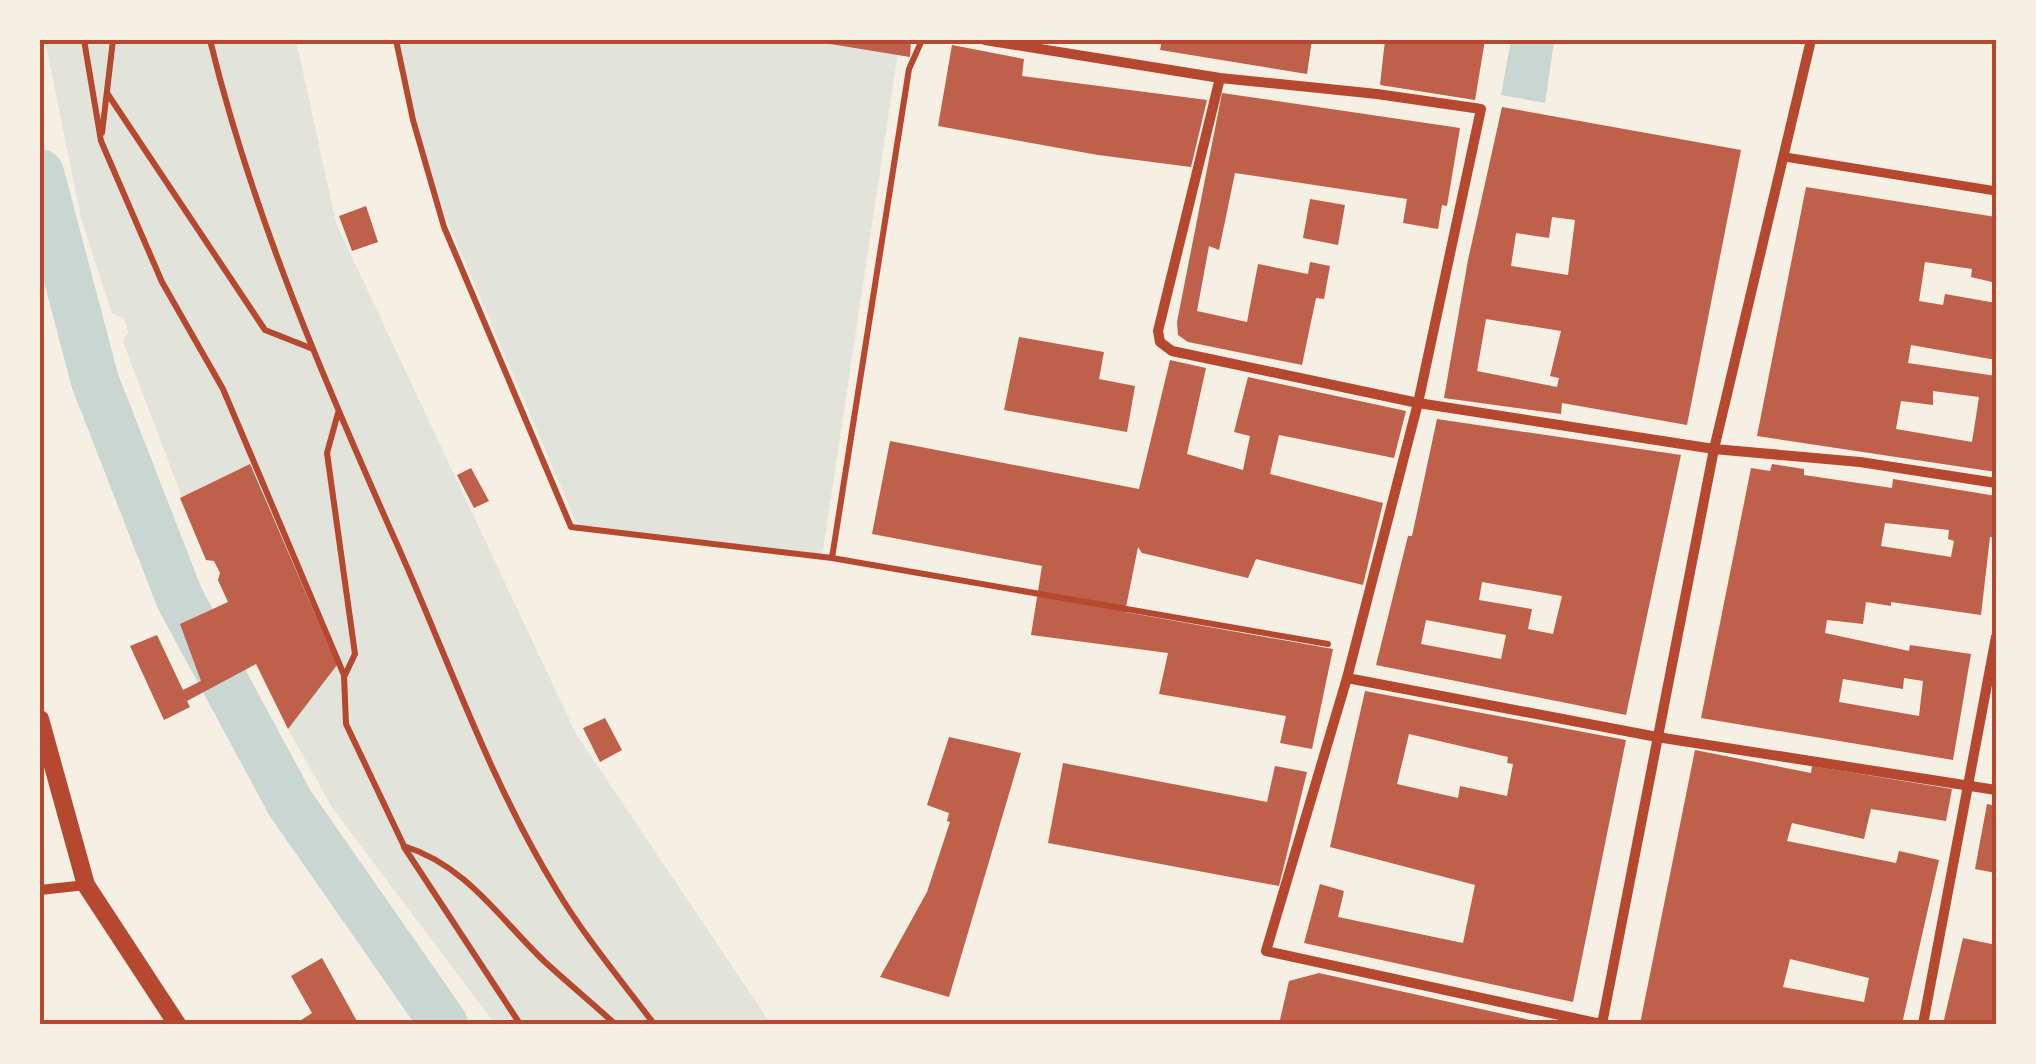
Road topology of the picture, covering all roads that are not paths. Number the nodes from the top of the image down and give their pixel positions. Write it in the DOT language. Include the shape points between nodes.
graph roads {
  1 [pos="985,40"];
  2 [pos="1811,40"];
  3 [pos="1220,78"];
  4 [pos="1784,157"];
  5 [pos="1996,191"];
  6 [pos="1418,403"];
  7 [pos="1714,448"];
  8 [pos="1996,483"];
  9 [pos="1996,638"];
  10 [pos="1348,678"];
  11 [pos="40,719"];
  12 [pos="1658,737"];
  13 [pos="1966,785"];
  14 [pos="1996,790"];
  15 [pos="86,885"];
  16 [pos="40,890"];
  17 [pos="177,1024"];
  18 [pos="1602,1024"];
  19 [pos="1923,1024"];
  1 -- 3 [label="street"];
  2 -- 4 [label="street"];
  3 -- 6 [label="street" via="1160,342 1172,351"];
  3 -- 6 [label="street" via="1480,110"];
  4 -- 5 [label="street"];
  4 -- 7 [label="street"];
  6 -- 7 [label="street"];
  6 -- 10 [label="street"];
  7 -- 8 [label="street"];
  7 -- 12 [label="street"];
  9 -- 13 [label="street"];
  10 -- 12 [label="street"];
  10 -- 18 [label="street" via="1266,951"];
  11 -- 15 [label="street"];
  12 -- 13 [label="street"];
  12 -- 18 [label="street"];
  13 -- 14 [label="street"];
  13 -- 19 [label="street"];
  15 -- 16 [label="street"];
  15 -- 17 [label="street"];
}
